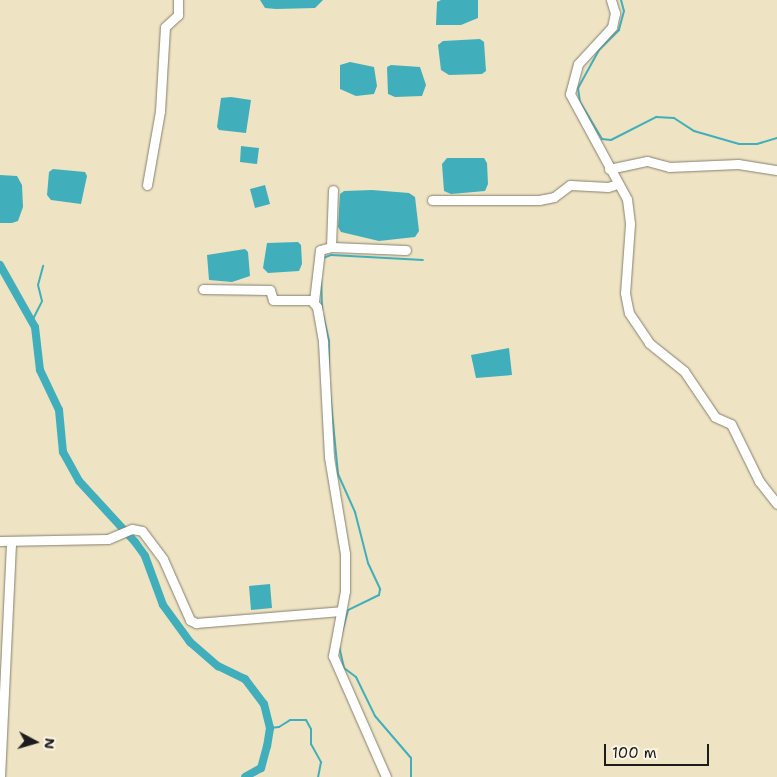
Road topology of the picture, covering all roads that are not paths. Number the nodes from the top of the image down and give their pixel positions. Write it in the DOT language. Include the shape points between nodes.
graph roads {
  1 [pos="178,0"];
  2 [pos="611,0"];
  3 [pos="609,169"];
  4 [pos="777,170"];
  5 [pos="617,184"];
  6 [pos="147,185"];
  7 [pos="333,190"];
  8 [pos="432,200"];
  9 [pos="331,247"];
  10 [pos="406,250"];
  11 [pos="203,289"];
  12 [pos="314,301"];
  13 [pos="777,504"];
  14 [pos="0,541"];
  15 [pos="11,542"];
  16 [pos="341,611"];
  17 [pos="0,777"];
  18 [pos="386,777"];
  1 -- 6 [label="street" via="178,14 165,27 160,111"];
  2 -- 3 [label="street" via="615,13 612,27 584,55 570,88 576,109"];
  3 -- 4 [label="street" via="646,161 669,166 738,164"];
  3 -- 5 [label="street"];
  5 -- 8 [label="street" via="608,187 570,185 554,197 539,200"];
  5 -- 13 [label="street" via="624,192 630,212 625,293 631,320 649,343 684,371 715,417 731,424 759,481"];
  7 -- 9 [label="street"];
  9 -- 10 [label="street"];
  9 -- 12 [label="street" via="317,254"];
  11 -- 12 [label="street" via="270,290 273,300"];
  12 -- 16 [label="street" via="323,342 329,457 344,535 345,591"];
  14 -- 15 [label="street"];
  15 -- 16 [label="street" via="118,536 132,529 142,531 163,560 187,615 196,623"];
  15 -- 17 [label="street"];
  16 -- 18 [label="street" via="334,643 334,662 361,714"];
}
